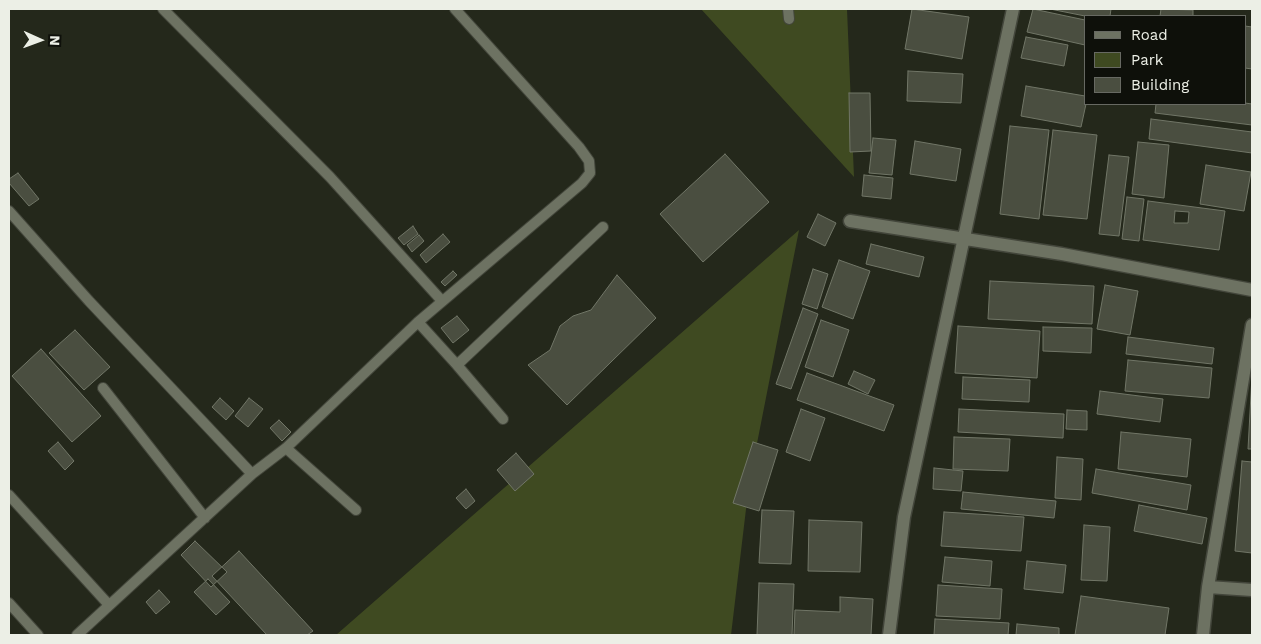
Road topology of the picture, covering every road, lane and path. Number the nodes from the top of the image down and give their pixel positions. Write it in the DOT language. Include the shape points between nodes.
graph roads {
  1 [pos="163,9"];
  2 [pos="455,9"];
  3 [pos="1013,9"];
  4 [pos="9,211"];
  5 [pos="850,221"];
  6 [pos="603,226"];
  7 [pos="964,240"];
  8 [pos="1252,290"];
  9 [pos="442,302"];
  10 [pos="418,322"];
  11 [pos="1252,325"];
  12 [pos="457,365"];
  13 [pos="103,388"];
  14 [pos="503,419"];
  15 [pos="286,448"];
  16 [pos="252,474"];
  17 [pos="9,495"];
  18 [pos="356,510"];
  19 [pos="205,518"];
  20 [pos="1208,587"];
  21 [pos="1252,590"];
  22 [pos="9,603"];
  23 [pos="109,605"];
  24 [pos="38,635"];
  25 [pos="77,635"];
  26 [pos="890,635"];
  27 [pos="1203,635"];
  1 -- 9 [label="lane" via="330,177"];
  2 -- 9 [label="lane" via="579,147 589,161 590,173"];
  3 -- 7 [label="street"];
  4 -- 16 [label="lane"];
  5 -- 7 [label="street"];
  6 -- 12 [label="lane"];
  7 -- 8 [label="street" via="1062,254"];
  7 -- 26 [label="street" via="904,517"];
  9 -- 10 [label="lane"];
  10 -- 12 [label="lane"];
  10 -- 15 [label="lane"];
  11 -- 20 [label="street"];
  12 -- 14 [label="lane"];
  13 -- 19 [label="lane"];
  15 -- 16 [label="lane"];
  15 -- 18 [label="lane"];
  16 -- 19 [label="lane"];
  17 -- 23 [label="lane"];
  19 -- 23 [label="lane"];
  20 -- 21 [label="street"];
  20 -- 27 [label="street"];
  22 -- 24 [label="lane"];
  23 -- 25 [label="lane"];
}
